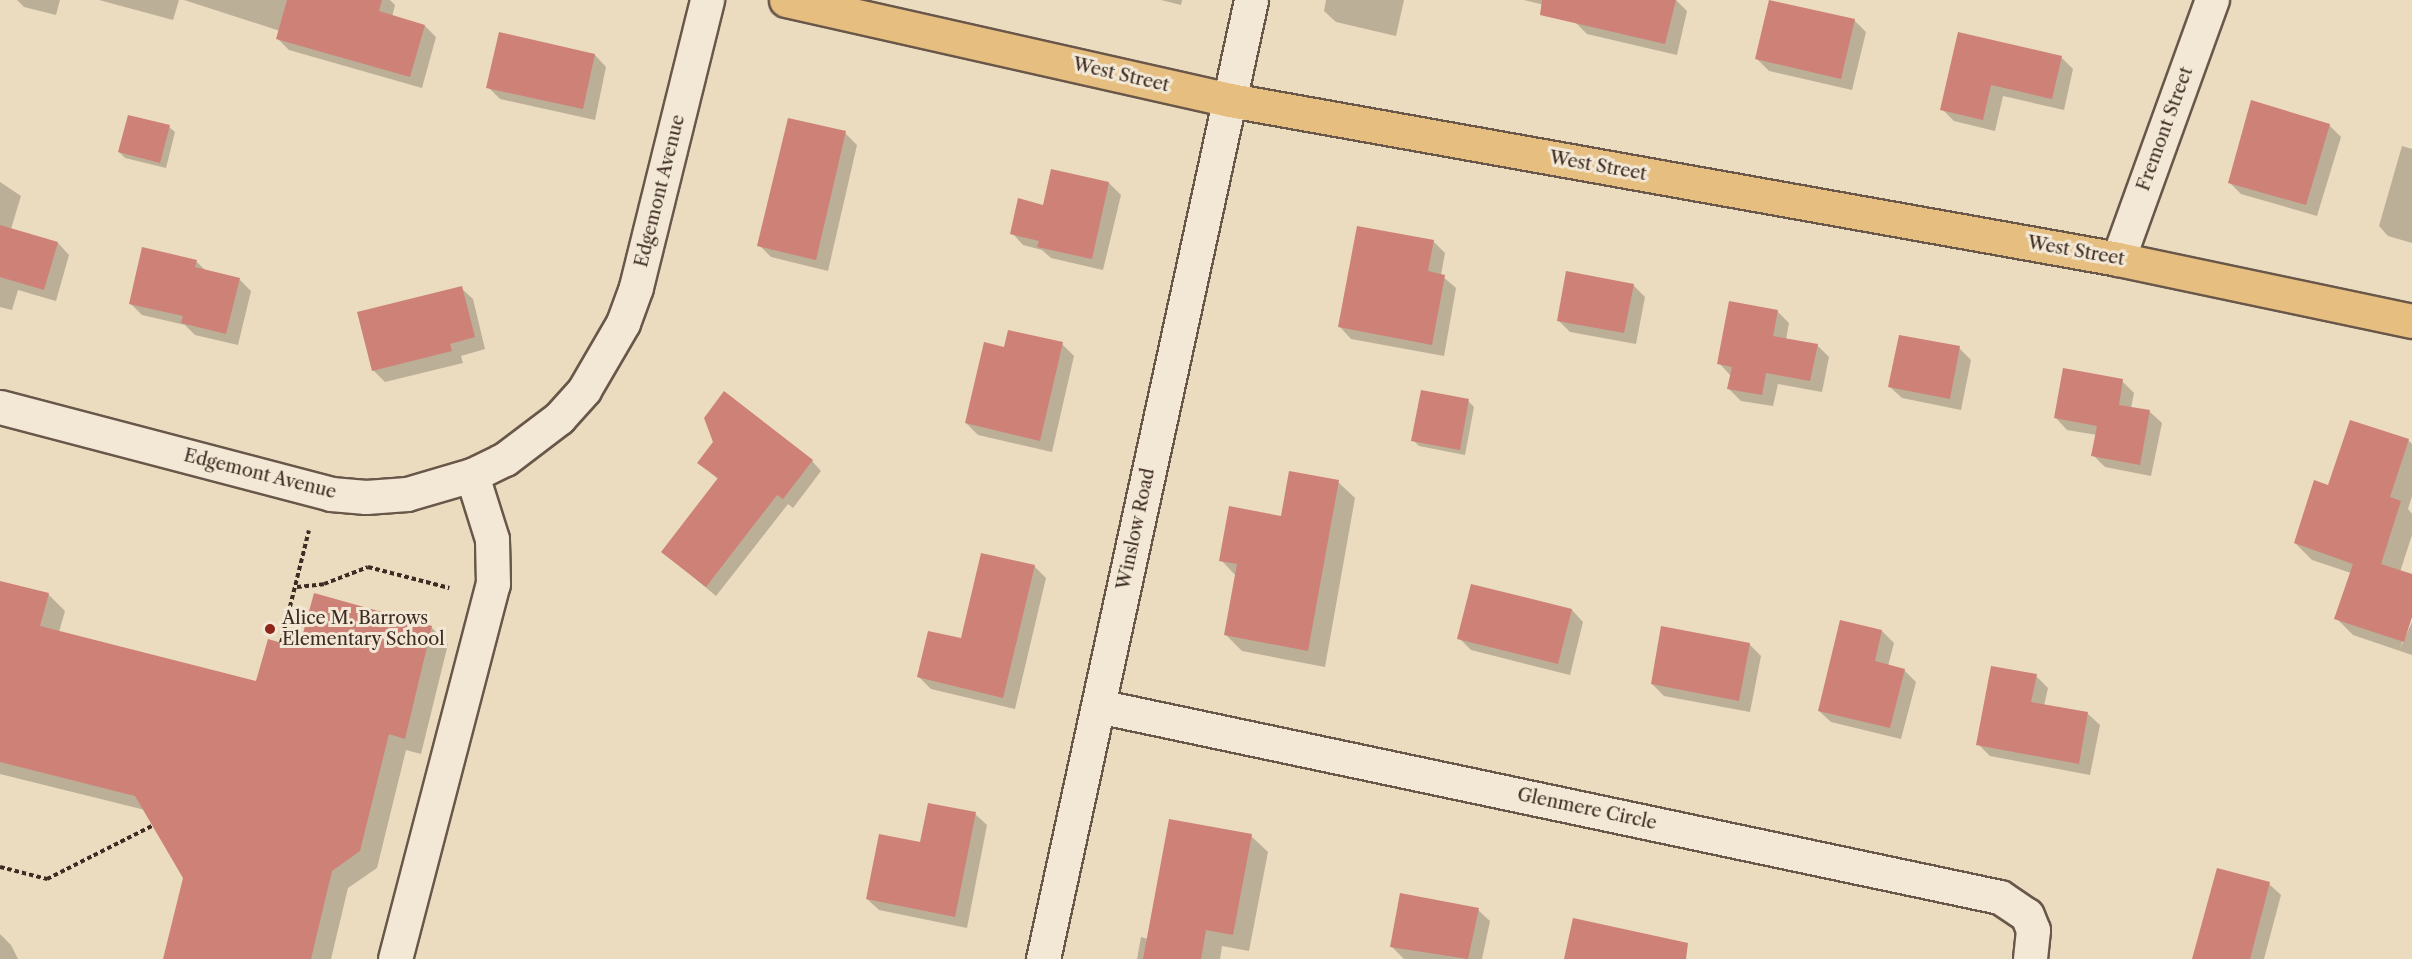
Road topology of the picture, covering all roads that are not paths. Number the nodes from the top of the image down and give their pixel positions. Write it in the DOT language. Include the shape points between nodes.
graph roads {
  1 [pos="707,0"];
  2 [pos="786,0"];
  3 [pos="1251,0"];
  4 [pos="2211,0"];
  5 [pos="1230,100"];
  6 [pos="2118,259"];
  7 [pos="2412,321"];
  8 [pos="0,407"];
  9 [pos="472,476"];
  10 [pos="1098,706"];
  11 [pos="395,959"];
  12 [pos="1043,959"];
  13 [pos="2030,959"];
  1 -- 9 [label="street, Edgemont Avenue" via="636,287 623,323 605,359 560,418 505,459"];
  2 -- 5 [label="main road, West Street"];
  3 -- 5 [label="street, Winslow Road"];
  4 -- 6 [label="street, Fremont Street"];
  5 -- 6 [label="main road, West Street"];
  5 -- 10 [label="street, Winslow Road"];
  6 -- 7 [label="main road, West Street"];
  8 -- 9 [label="street, Edgemont Avenue" via="331,494 407,494"];
  9 -- 11 [label="street" via="492,539 489,601"];
  10 -- 12 [label="street, Winslow Road"];
  10 -- 13 [label="street, Glenmere Circle" via="2000,897 2027,915 2033,930"];
}
